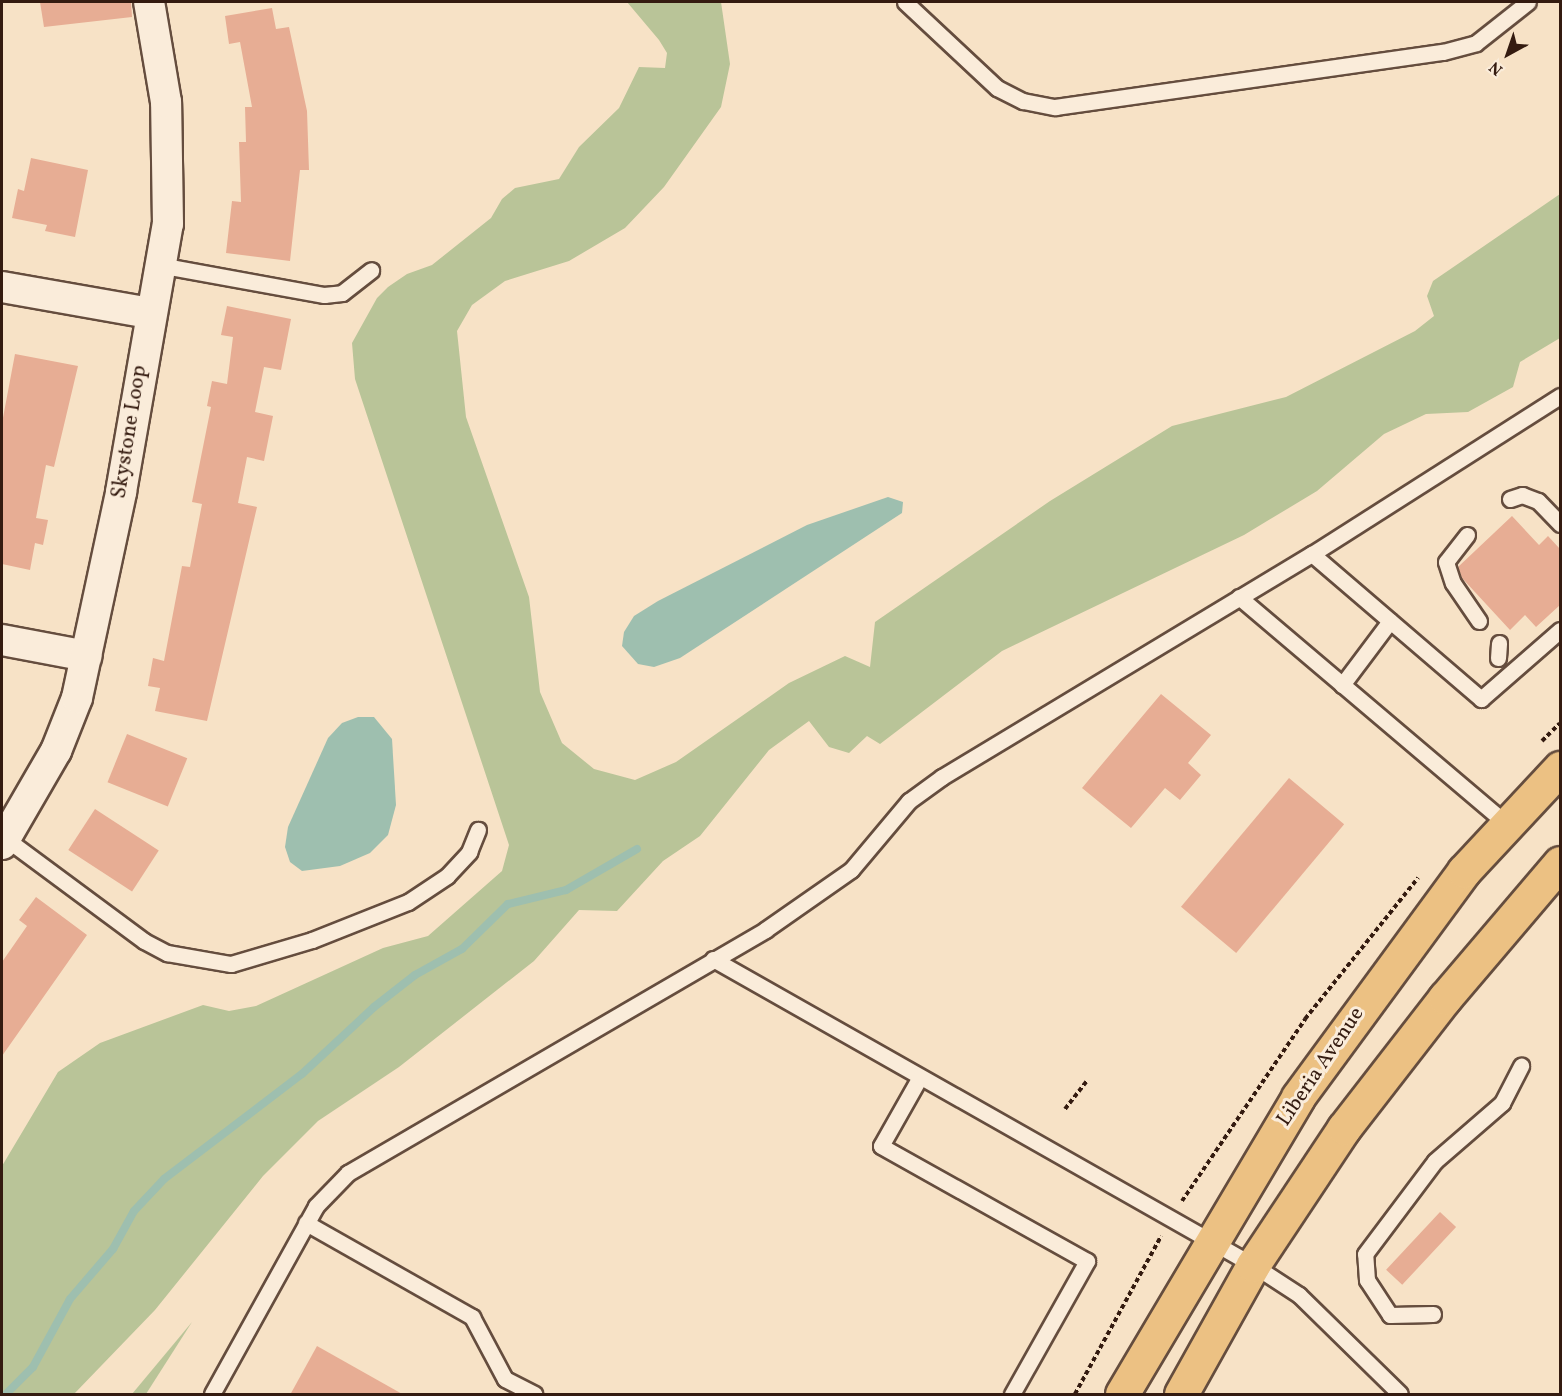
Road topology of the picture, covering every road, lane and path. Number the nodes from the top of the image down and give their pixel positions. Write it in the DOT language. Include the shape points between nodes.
graph roads {
  1 [pos="148,2"];
  2 [pos="905,2"];
  3 [pos="1528,2"];
  4 [pos="159,266"];
  5 [pos="371,270"];
  6 [pos="2,287"];
  7 [pos="149,313"];
  8 [pos="1560,396"];
  9 [pos="1510,499"];
  10 [pos="1560,524"];
  11 [pos="1467,535"];
  12 [pos="1312,554"];
  13 [pos="1239,597"];
  14 [pos="1390,621"];
  15 [pos="1479,621"];
  16 [pos="1560,630"];
  17 [pos="2,640"];
  18 [pos="87,656"];
  19 [pos="1342,685"];
  20 [pos="1560,768"];
  21 [pos="1508,825"];
  22 [pos="478,830"];
  23 [pos="3,841"];
  24 [pos="1560,863"];
  25 [pos="1421,874"];
  26 [pos="713,959"];
  27 [pos="1521,1066"];
  28 [pos="920,1077"];
  29 [pos="1088,1080"];
  30 [pos="1065,1109"];
  31 [pos="1195,1178"];
  32 [pos="306,1223"];
  33 [pos="1210,1241"];
  34 [pos="1253,1265"];
  35 [pos="1139,1274"];
  36 [pos="1433,1314"];
  37 [pos="212,1395"];
  38 [pos="534,1395"];
  39 [pos="1012,1395"];
  40 [pos="1075,1395"];
  41 [pos="1122,1395"];
  42 [pos="1181,1395"];
  43 [pos="1400,1395"];
  1 -- 4 [label="street, Skystone Loop" via="166,102 170,169 168,224"];
  2 -- 3 [label="lane" via="997,88 1023,101 1055,107 1443,52 1476,43"];
  4 -- 5 [label="lane" via="324,295 342,293"];
  4 -- 7 [label="street, Skystone Loop"];
  6 -- 7 [label="street"];
  7 -- 18 [label="street, Skystone Loop" via="121,492"];
  8 -- 12 [label="lane"];
  9 -- 10 [label="lane" via="1522,495 1538,501"];
  11 -- 15 [label="lane" via="1446,562 1453,583"];
  12 -- 13 [label="lane"];
  12 -- 14 [label="lane"];
  13 -- 19 [label="lane"];
  13 -- 26 [label="lane" via="942,777 909,801 851,870"];
  14 -- 16 [label="lane" via="1481,699"];
  14 -- 19 [label="lane"];
  17 -- 18 [label="street"];
  18 -- 23 [label="street, Skystone Loop" via="56,752"];
  19 -- 21 [label="lane"];
  20 -- 21 [label="highway, Liberia Avenue"];
  21 -- 33 [label="highway, Liberia Avenue" via="1464,871 1380,981 1298,1097"];
  22 -- 23 [label="lane" via="469,852 447,876 408,902 312,940 231,964 167,952 144,941"];
  24 -- 34 [label="highway" via="1445,998 1344,1128"];
  25 -- 31 [label="path" via="1305,1019"];
  26 -- 28 [label="lane"];
  26 -- 32 [label="lane" via="348,1173 330,1189"];
  27 -- 36 [label="lane" via="1502,1103 1435,1161 1365,1254 1367,1280 1390,1316"];
  28 -- 33 [label="lane"];
  28 -- 39 [label="lane" via="881,1146 1087,1261"];
  29 -- 30 [label="path"];
  32 -- 37 [label="lane"];
  32 -- 38 [label="lane" via="472,1317 505,1379"];
  33 -- 34 [label="lane"];
  33 -- 41 [label="highway, Liberia Avenue"];
  34 -- 42 [label="highway"];
  34 -- 43 [label="lane" via="1299,1295"];
  35 -- 40 [label="path"];
}
